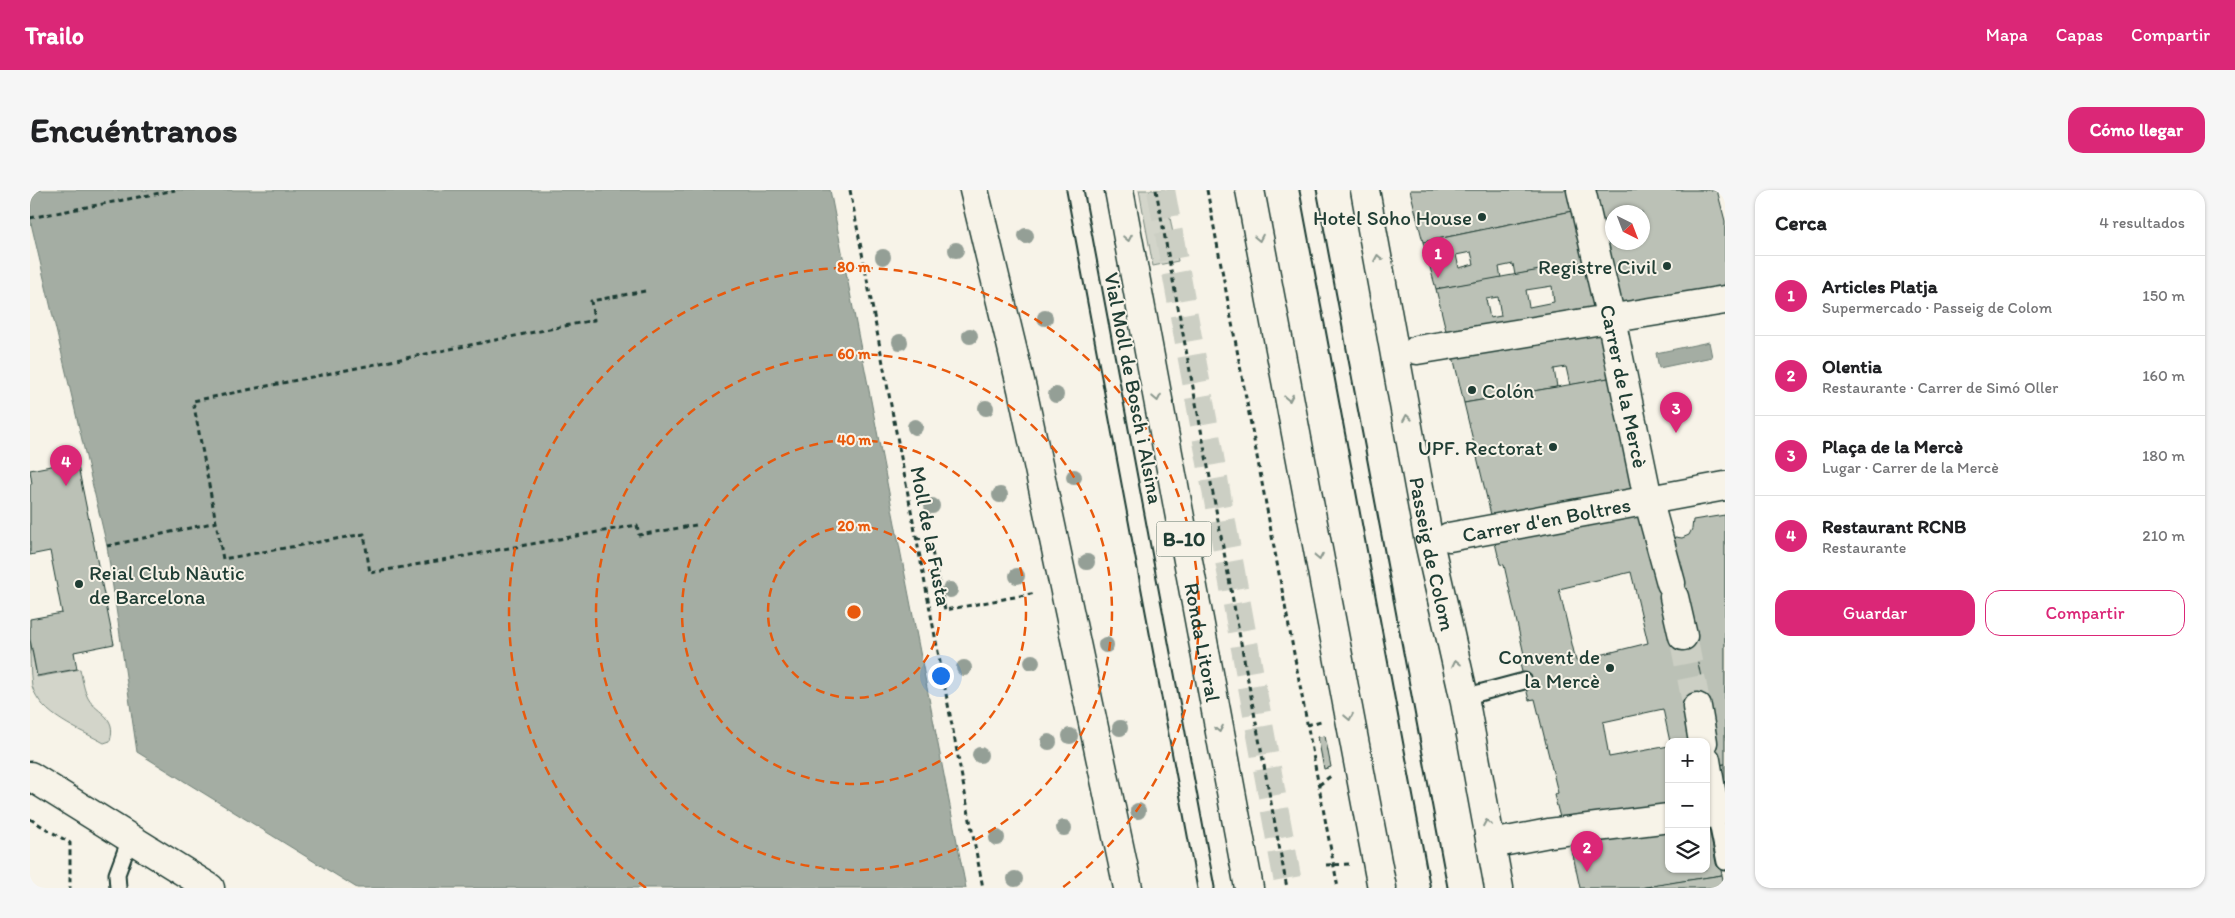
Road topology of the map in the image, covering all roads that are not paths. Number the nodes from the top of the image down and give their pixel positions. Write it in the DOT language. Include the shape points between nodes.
graph roads {
  1 [pos="974,190"];
  2 [pos="1075,190"];
  3 [pos="1119,190"];
  4 [pos="1250,190"];
  5 [pos="1308,190"];
  6 [pos="1365,190"];
  7 [pos="1581,190"];
  8 [pos="1725,300"];
  9 [pos="1611,319"];
  10 [pos="1417,350"];
  11 [pos="1725,486"];
  12 [pos="1645,500"];
  13 [pos="1449,537"];
  14 [pos="1683,636"];
  15 [pos="1524,681"];
  16 [pos="1464,697"];
  17 [pos="1697,707"];
  18 [pos="1702,738"];
  19 [pos="30,776"];
  20 [pos="1710,783"];
  21 [pos="1715,812"];
  22 [pos="1665,818"];
  23 [pos="130,839"];
  24 [pos="1507,841"];
  25 [pos="1725,862"];
  26 [pos="118,888"];
  27 [pos="210,888"];
  28 [pos="1128,888"];
  29 [pos="1206,888"];
  30 [pos="1249,888"];
  31 [pos="1382,888"];
  32 [pos="1438,888"];
  33 [pos="1499,888"];
  1 -- 28 [label="main road" via="1022,389"];
  2 -- 29 [label="lane, Vial Moll de Bosch i Alsina"];
  3 -- 30 [label="main road, Ronda Litoral / B-10, one-way"];
  4 -- 31 [label="main road, one-way"];
  5 -- 32 [label="lane"];
  16 -- 6 [label="main road, Passeig de Colom, one-way" via="1429,542"];
  7 -- 9 [label="main road, Carrer de la Mercè"];
  8 -- 9 [label="main road"];
  9 -- 10 [label="main road"];
  9 -- 12 [label="main road, Carrer de la Mercè"];
  11 -- 12 [label="main road, Carrer d'en Boltres"];
  12 -- 13 [label="main road, Carrer d'en Boltres"];
  12 -- 14 [label="main road, Carrer de la Mercè" via="1673,590"];
  15 -- 16 [label="lane"];
  33 -- 16 [label="main road, Passeig de Colom, one-way"];
  17 -- 18 [label="main road"];
  19 -- 23 [label="main road"];
  20 -- 21 [label="main road"];
  21 -- 25 [label="lane"];
  22 -- 24 [label="main road"];
  23 -- 26 [label="lane" via="117,874"];
  23 -- 27 [label="main road"];
}
